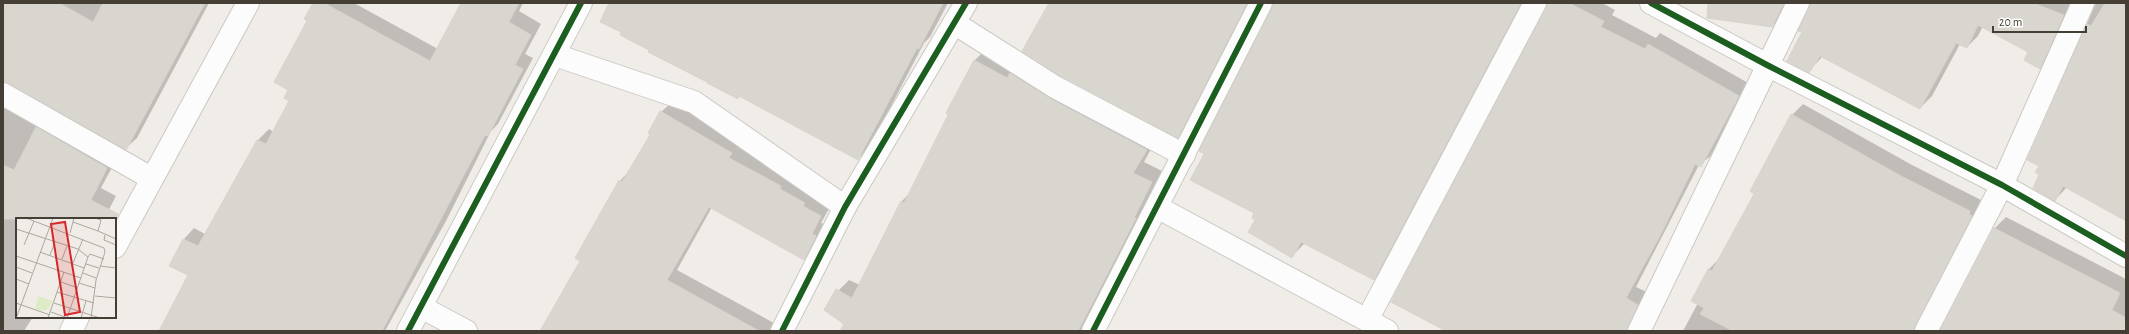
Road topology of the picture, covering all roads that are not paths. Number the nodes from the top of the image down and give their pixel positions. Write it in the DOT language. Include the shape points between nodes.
graph roads {
  1 [pos="248,3"];
  2 [pos="581,3"];
  3 [pos="966,3"];
  4 [pos="1261,3"];
  5 [pos="1535,3"];
  6 [pos="1651,3"];
  7 [pos="1798,3"];
  8 [pos="2083,3"];
  9 [pos="954,24"];
  10 [pos="555,55"];
  11 [pos="1767,66"];
  12 [pos="3,94"];
  13 [pos="1184,155"];
  14 [pos="151,178"];
  15 [pos="2002,185"];
  16 [pos="845,207"];
  17 [pos="1157,207"];
  18 [pos="116,245"];
  19 [pos="2126,256"];
  20 [pos="420,307"];
  21 [pos="78,318"];
  22 [pos="1367,320"];
  23 [pos="71,331"];
  24 [pos="408,331"];
  25 [pos="466,331"];
  26 [pos="782,331"];
  27 [pos="1093,331"];
  28 [pos="1387,331"];
  29 [pos="1639,331"];
  30 [pos="1926,331"];
  1 -- 14 [label="street"];
  2 -- 10 [label="street"];
  3 -- 9 [label="street"];
  4 -- 13 [label="street"];
  5 -- 22 [label="street"];
  6 -- 11 [label="street"];
  7 -- 11 [label="street"];
  8 -- 15 [label="street"];
  9 -- 13 [label="street" via="1055,87"];
  9 -- 16 [label="street"];
  10 -- 16 [label="street" via="694,102"];
  10 -- 20 [label="street"];
  11 -- 15 [label="street"];
  11 -- 29 [label="street"];
  12 -- 14 [label="street"];
  13 -- 17 [label="street"];
  14 -- 18 [label="street"];
  15 -- 19 [label="street"];
  15 -- 30 [label="street"];
  16 -- 26 [label="street"];
  17 -- 22 [label="street"];
  17 -- 27 [label="street"];
  20 -- 24 [label="street"];
  20 -- 25 [label="street"];
  21 -- 23 [label="street"];
  22 -- 28 [label="street"];
}
